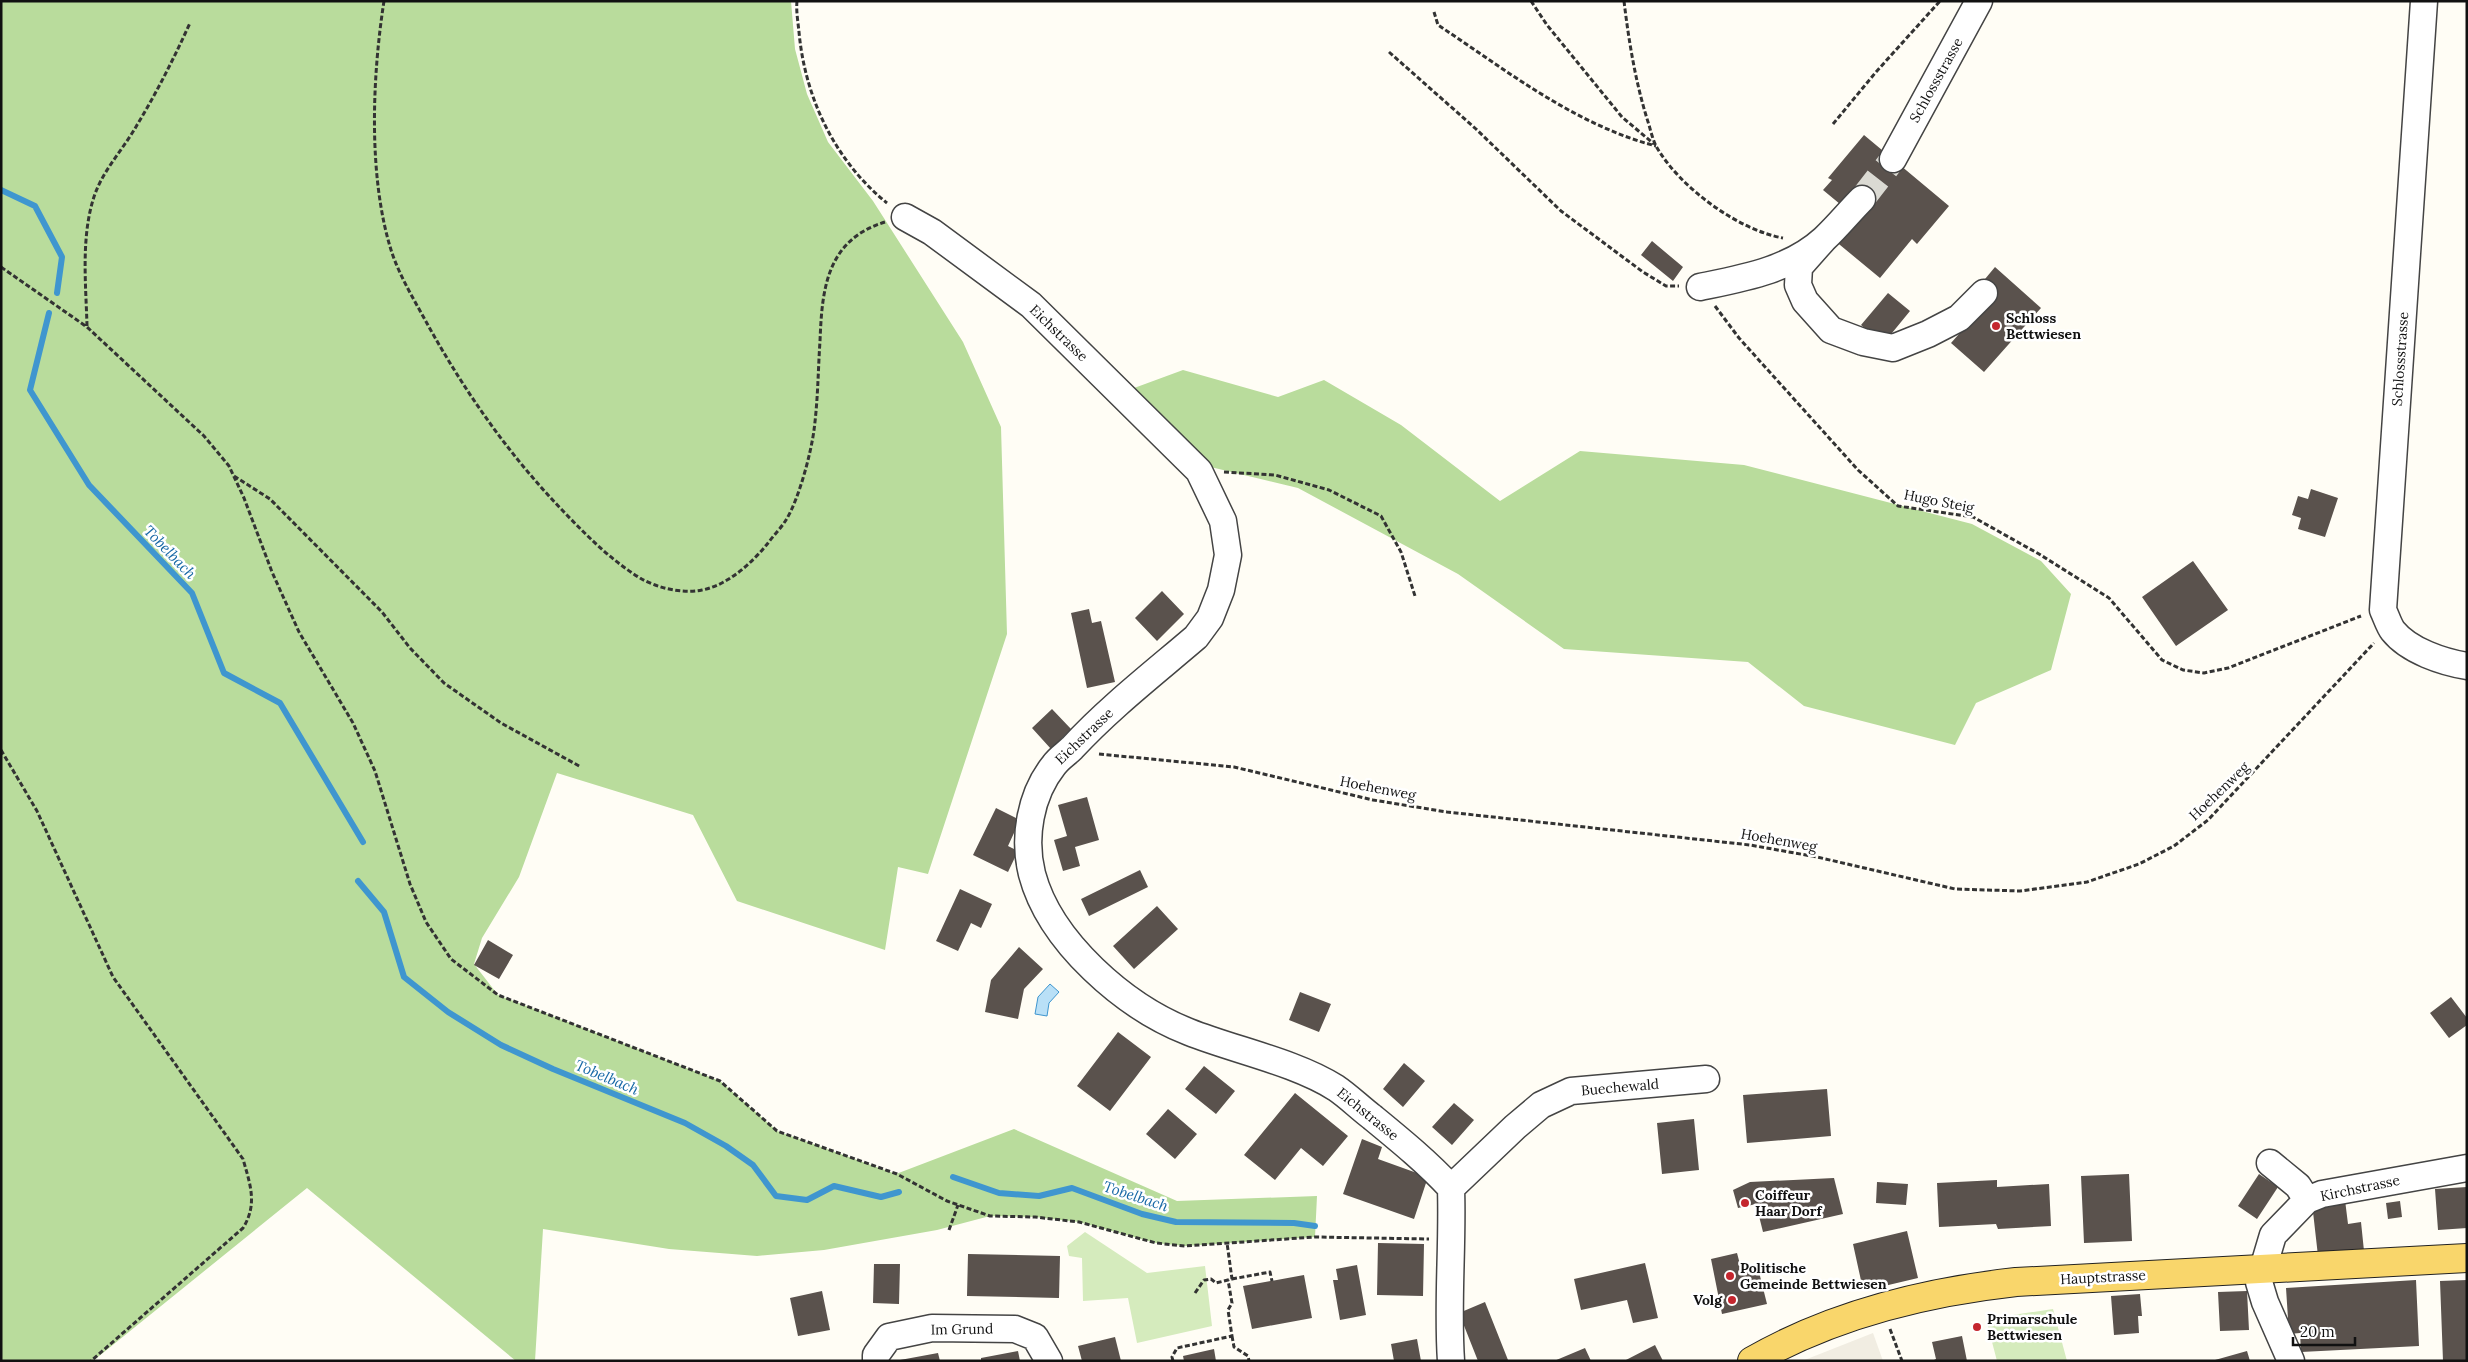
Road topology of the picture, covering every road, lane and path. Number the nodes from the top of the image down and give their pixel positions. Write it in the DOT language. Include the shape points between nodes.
graph roads {
  1 [pos="384,1"];
  2 [pos="797,1"];
  3 [pos="1531,1"];
  4 [pos="1624,1"];
  5 [pos="1940,1"];
  6 [pos="1979,1"];
  7 [pos="2424,1"];
  8 [pos="1434,12"];
  9 [pos="190,23"];
  10 [pos="1389,52"];
  11 [pos="1833,124"];
  12 [pos="1656,146"];
  13 [pos="1893,159"];
  14 [pos="1862,199"];
  15 [pos="904,217"];
  16 [pos="1823,240"];
  17 [pos="1,267"];
  18 [pos="1700,287"];
  19 [pos="1984,293"];
  20 [pos="87,327"];
  21 [pos="1199,472"];
  22 [pos="233,476"];
  23 [pos="1415,596"];
  24 [pos="2388,620"];
  25 [pos="2467,666"];
  26 [pos="1,750"];
  27 [pos="1068,752"];
  28 [pos="580,767"];
  29 [pos="1706,1079"];
  30 [pos="2270,1163"];
  31 [pos="2467,1168"];
  32 [pos="1451,1188"];
  33 [pos="2307,1200"];
  34 [pos="958,1205"];
  35 [pos="950,1230"];
  36 [pos="1452,1240"];
  37 [pos="1227,1243"];
  38 [pos="2467,1258"];
  39 [pos="2263,1268"];
  40 [pos="1230,1280"];
  41 [pos="1272,1281"];
  42 [pos="1195,1293"];
  43 [pos="1890,1328"];
  44 [pos="1232,1336"];
  45 [pos="91,1361"];
  46 [pos="876,1361"];
  47 [pos="1049,1361"];
  48 [pos="1173,1361"];
  49 [pos="1249,1361"];
  50 [pos="1451,1361"];
  51 [pos="1752,1361"];
  52 [pos="1902,1361"];
  53 [pos="2292,1361"];
  1 -- 15 [label="path" via="375,98 377,165 392,252 405,285 490,426 546,493 600,550 642,579 671,590 702,590 723,581 759,554 787,518 805,470 814,432 822,296 830,269 841,251 859,234"];
  2 -- 15 [label="path" via="801,52 812,95 826,128 838,150 866,186"];
  3 -- 12 [label="path" via="1552,32 1622,117"];
  4 -- 12 [label="path" via="1635,68"];
  5 -- 11 [label="path"];
  6 -- 13 [label="street, Schlossstrasse"];
  7 -- 24 [label="street, Schlossstrasse"];
  8 -- 12 [label="path" via="1438,25 1532,88 1624,138"];
  9 -- 20 [label="path" via="166,74 106,171 93,200 86,269"];
  10 -- 18 [label="path" via="1562,211 1611,249 1666,286"];
  12 -- 16 [label="path" via="1680,176 1708,202 1735,220 1768,235"];
  14 -- 16 [label="street"];
  15 -- 21 [label="street, Eichstrasse" via="932,232 1031,304"];
  16 -- 18 [label="street" via="1781,267"];
  16 -- 19 [label="street" via="1798,267 1798,285 1804,301 1831,330 1863,342 1894,348 1959,318"];
  17 -- 20 [label="path"];
  18 -- 24 [label="path, Hugo Steig" via="1739,338 1858,470 1898,506 1973,517 2039,554 2109,598 2162,660 2183,670 2204,673 2228,668 2356,618"];
  20 -- 22 [label="path" via="204,436"];
  21 -- 23 [label="path" via="1275,475 1329,490 1381,516 1401,552"];
  21 -- 27 [label="street, Eichstrasse" via="1223,521 1228,555 1221,590 1210,618 1196,637 1093,725"];
  22 -- 28 [label="path" via="270,499 382,612 410,648 444,683 501,723"];
  22 -- 34 [label="path" via="299,632 353,722 375,771 410,884 426,922 451,959 498,995 720,1080 777,1131 897,1174"];
  24 -- 25 [label="street" via="2436,659"];
  24 -- 27 [label="path, Hoehenweg" via="2375,642 2208,820 2174,846 2139,864 2087,882 2020,891 1955,889 1750,845 1419,808 1234,767"];
  26 -- 45 [label="path" via="37,812 113,977 243,1159 251,1186 252,1208 243,1228"];
  27 -- 32 [label="street, Eichstrasse" via="1054,765 1040,789 1030,818 1027,854 1042,902 1069,942 1102,979 1135,1004 1188,1032 1336,1088 1426,1162"];
  29 -- 32 [label="street, Buechewald" via="1571,1091 1541,1105 1515,1126"];
  30 -- 33 [label="street" via="2298,1186"];
  31 -- 33 [label="street, Kirchstrasse" via="2339,1189"];
  32 -- 36 [label="street"];
  33 -- 39 [label="street, Kirchstrasse" via="2273,1235"];
  34 -- 35 [label="path"];
  34 -- 37 [label="path" via="990,1216 1079,1222 1156,1243 1184,1246"];
  36 -- 37 [label="path" via="1315,1237"];
  36 -- 50 [label="street" via="1448,1282"];
  37 -- 40 [label="path"];
  38 -- 39 [label="main road, Hauptstrasse"];
  39 -- 51 [label="main road, Hauptstrasse" via="1970,1287 1826,1325"];
  39 -- 53 [label="street, Kirchstrasse" via="2260,1289"];
  40 -- 41 [label="path" via="1270,1272"];
  40 -- 42 [label="path" via="1204,1280"];
  40 -- 44 [label="path" via="1232,1303 1228,1310"];
  43 -- 52 [label="path"];
  44 -- 48 [label="path" via="1177,1348"];
  44 -- 49 [label="path" via="1234,1347 1248,1356"];
  46 -- 47 [label="street, Im Grund" via="876,1355 889,1337 932,1328 1015,1329 1035,1337"];
}
